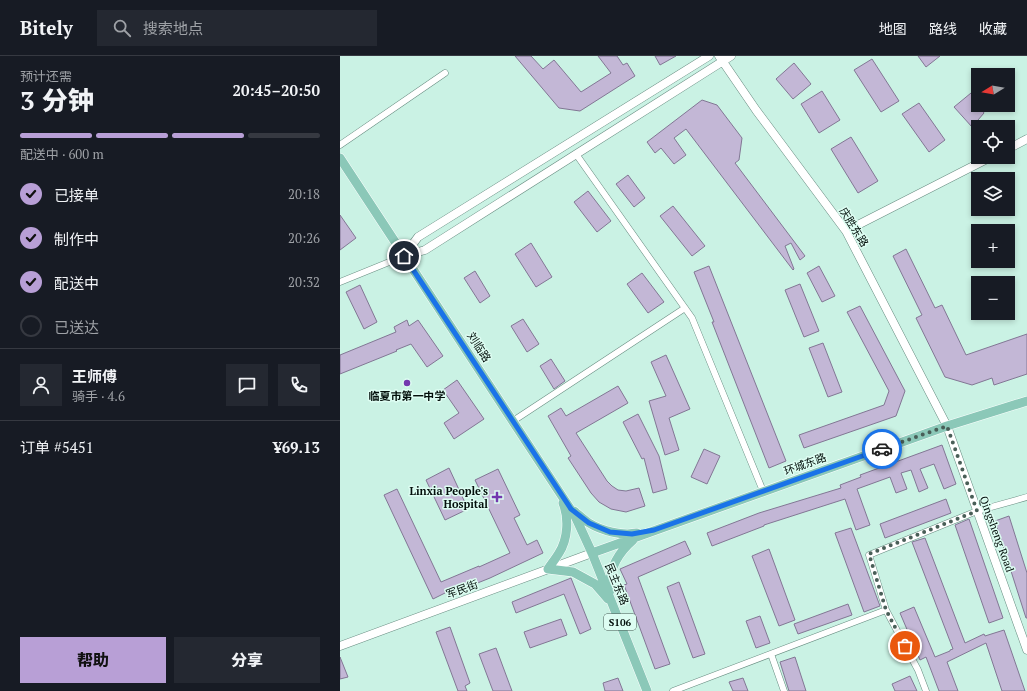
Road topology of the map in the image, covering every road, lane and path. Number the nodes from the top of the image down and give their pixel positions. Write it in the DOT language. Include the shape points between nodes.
graph roads {
  1 [pos="709,56"];
  2 [pos="731,56"];
  3 [pos="720,59"];
  4 [pos="445,73"];
  5 [pos="1027,139"];
  6 [pos="1015,145"];
  7 [pos="340,146"];
  8 [pos="576,154"];
  9 [pos="340,158"];
  10 [pos="977,164"];
  11 [pos="846,231"];
  12 [pos="404,256"];
  13 [pos="340,282"];
  14 [pos="685,308"];
  15 [pos="1027,400"];
  16 [pos="513,421"];
  17 [pos="947,426"];
  18 [pos="558,490"];
  19 [pos="764,491"];
  20 [pos="1027,497"];
  21 [pos="977,511"];
  22 [pos="654,530"];
  23 [pos="592,552"];
  24 [pos="548,569"];
  25 [pos="612,603"];
  26 [pos="886,610"];
  27 [pos="340,646"];
  28 [pos="1027,650"];
  29 [pos="771,654"];
  30 [pos="647,691"];
  31 [pos="673,691"];
  32 [pos="784,691"];
  33 [pos="926,691"];
  1 -- 12 [label="main road" via="418,237"];
  2 -- 3 [label="main road"];
  3 -- 8 [label="main road"];
  3 -- 11 [label="main road, 庆胜东路"];
  4 -- 7 [label="street"];
  5 -- 6 [label="main road"];
  8 -- 12 [label="main road" via="425,250"];
  8 -- 14 [label="street"];
  9 -- 12 [label="main road, 刘临路 / S106"];
  10 -- 11 [label="main road"];
  11 -- 17 [label="main road, 庆胜东路"];
  12 -- 13 [label="street"];
  12 -- 16 [label="main road, 刘临路 / S106"];
  14 -- 16 [label="street"];
  14 -- 19 [label="street" via="692,318"];
  15 -- 17 [label="main road, 环城东路"];
  16 -- 18 [label="main road, 刘临路 / S106"];
  17 -- 19 [label="main road, 环城东路"];
  17 -- 21 [label="main road, Qingsheng Road"];
  18 -- 22 [label="main road" via="571,509 589,523 610,532 632,534"];
  18 -- 23 [label="main road, 刘临路 / S106" via="575,516"];
  18 -- 24 [label="main road" via="566,510 566,531 560,552"];
  19 -- 22 [label="main road, 环城东路"];
  20 -- 21 [label="street"];
  21 -- 26 [label="street" via="869,554"];
  21 -- 28 [label="main road, Qingsheng Road"];
  22 -- 23 [label="main road, 环城东路"];
  22 -- 25 [label="main road" via="637,537 623,549 613,565 609,584"];
  23 -- 24 [label="main road, 军民街"];
  23 -- 25 [label="main road, 民主东路 / S106"];
  24 -- 25 [label="main road" via="573,572 595,584"];
  24 -- 27 [label="main road, 军民街"];
  25 -- 30 [label="main road, 民主东路 / S106"];
  26 -- 29 [label="street"];
  26 -- 33 [label="street" via="918,670"];
  29 -- 31 [label="street"];
  29 -- 32 [label="street"];
}
